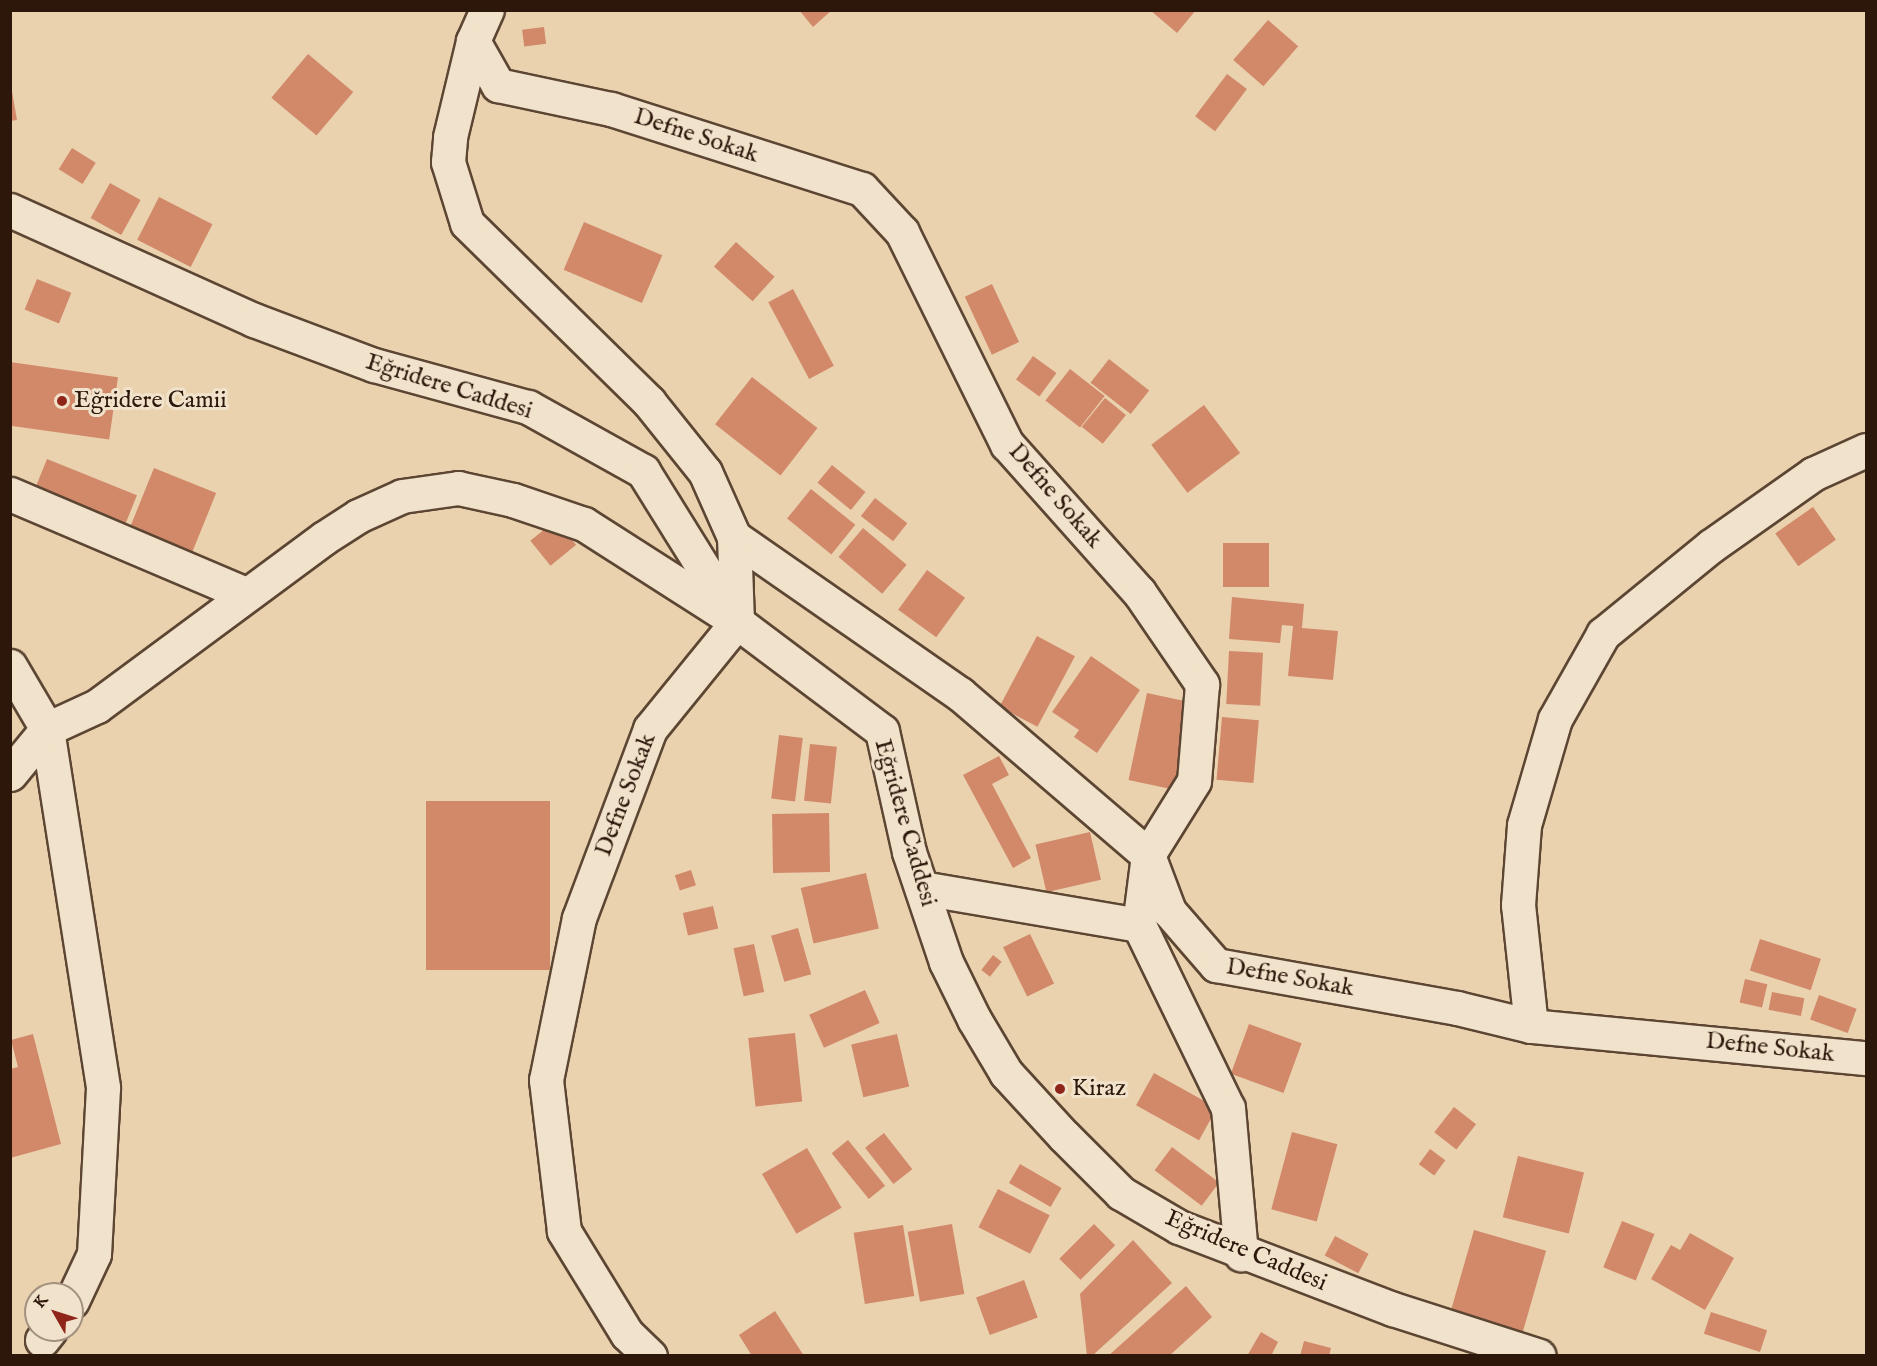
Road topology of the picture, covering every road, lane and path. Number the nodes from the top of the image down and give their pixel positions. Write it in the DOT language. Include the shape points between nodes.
graph roads {
  1 [pos="487,10"];
  2 [pos="474,41"];
  3 [pos="10,210"];
  4 [pos="1866,450"];
  5 [pos="10,494"];
  6 [pos="734,537"];
  7 [pos="246,594"];
  8 [pos="737,622"];
  9 [pos="10,666"];
  10 [pos="46,729"];
  11 [pos="10,774"];
  12 [pos="1148,855"];
  13 [pos="922,888"];
  14 [pos="1138,925"];
  15 [pos="1531,1026"];
  16 [pos="1866,1058"];
  17 [pos="1241,1254"];
  18 [pos="81,1282"];
  19 [pos="650,1356"];
  20 [pos="1539,1356"];
  1 -- 2 [label="street"];
  2 -- 6 [label="street" via="450,137 448,162 467,223 649,402 705,472"];
  2 -- 12 [label="street, Defne Sokak" via="498,85 611,109 862,189 902,232 1007,444 1139,592 1202,684 1194,781"];
  3 -- 8 [label="street, Eğridere Caddesi" via="254,320 363,361 528,407 643,471"];
  4 -- 15 [label="street" via="1813,474 1711,546 1603,634 1555,719 1524,825 1518,905"];
  5 -- 7 [label="street"];
  6 -- 8 [label="street"];
  6 -- 12 [label="street" via="960,694"];
  7 -- 8 [label="street" via="358,516 402,496 458,488 513,500 584,524"];
  7 -- 10 [label="street" via="97,706"];
  8 -- 13 [label="street, Eğridere Caddesi" via="882,731 909,852"];
  8 -- 19 [label="street, Defne Sokak" via="650,729 579,918 546,1080 564,1231 627,1334"];
  9 -- 10 [label="street"];
  10 -- 11 [label="street"];
  10 -- 18 [label="street" via="103,1088 94,1254"];
  12 -- 14 [label="street"];
  12 -- 15 [label="street, Defne Sokak" via="1169,911 1216,965 1456,1008"];
  13 -- 14 [label="street"];
  13 -- 17 [label="street, Eğridere Caddesi" via="946,962 1006,1073 1121,1193 1179,1227"];
  14 -- 17 [label="street" via="1228,1108"];
  15 -- 16 [label="street, Defne Sokak"];
  17 -- 20 [label="street, Eğridere Caddesi"];
}
